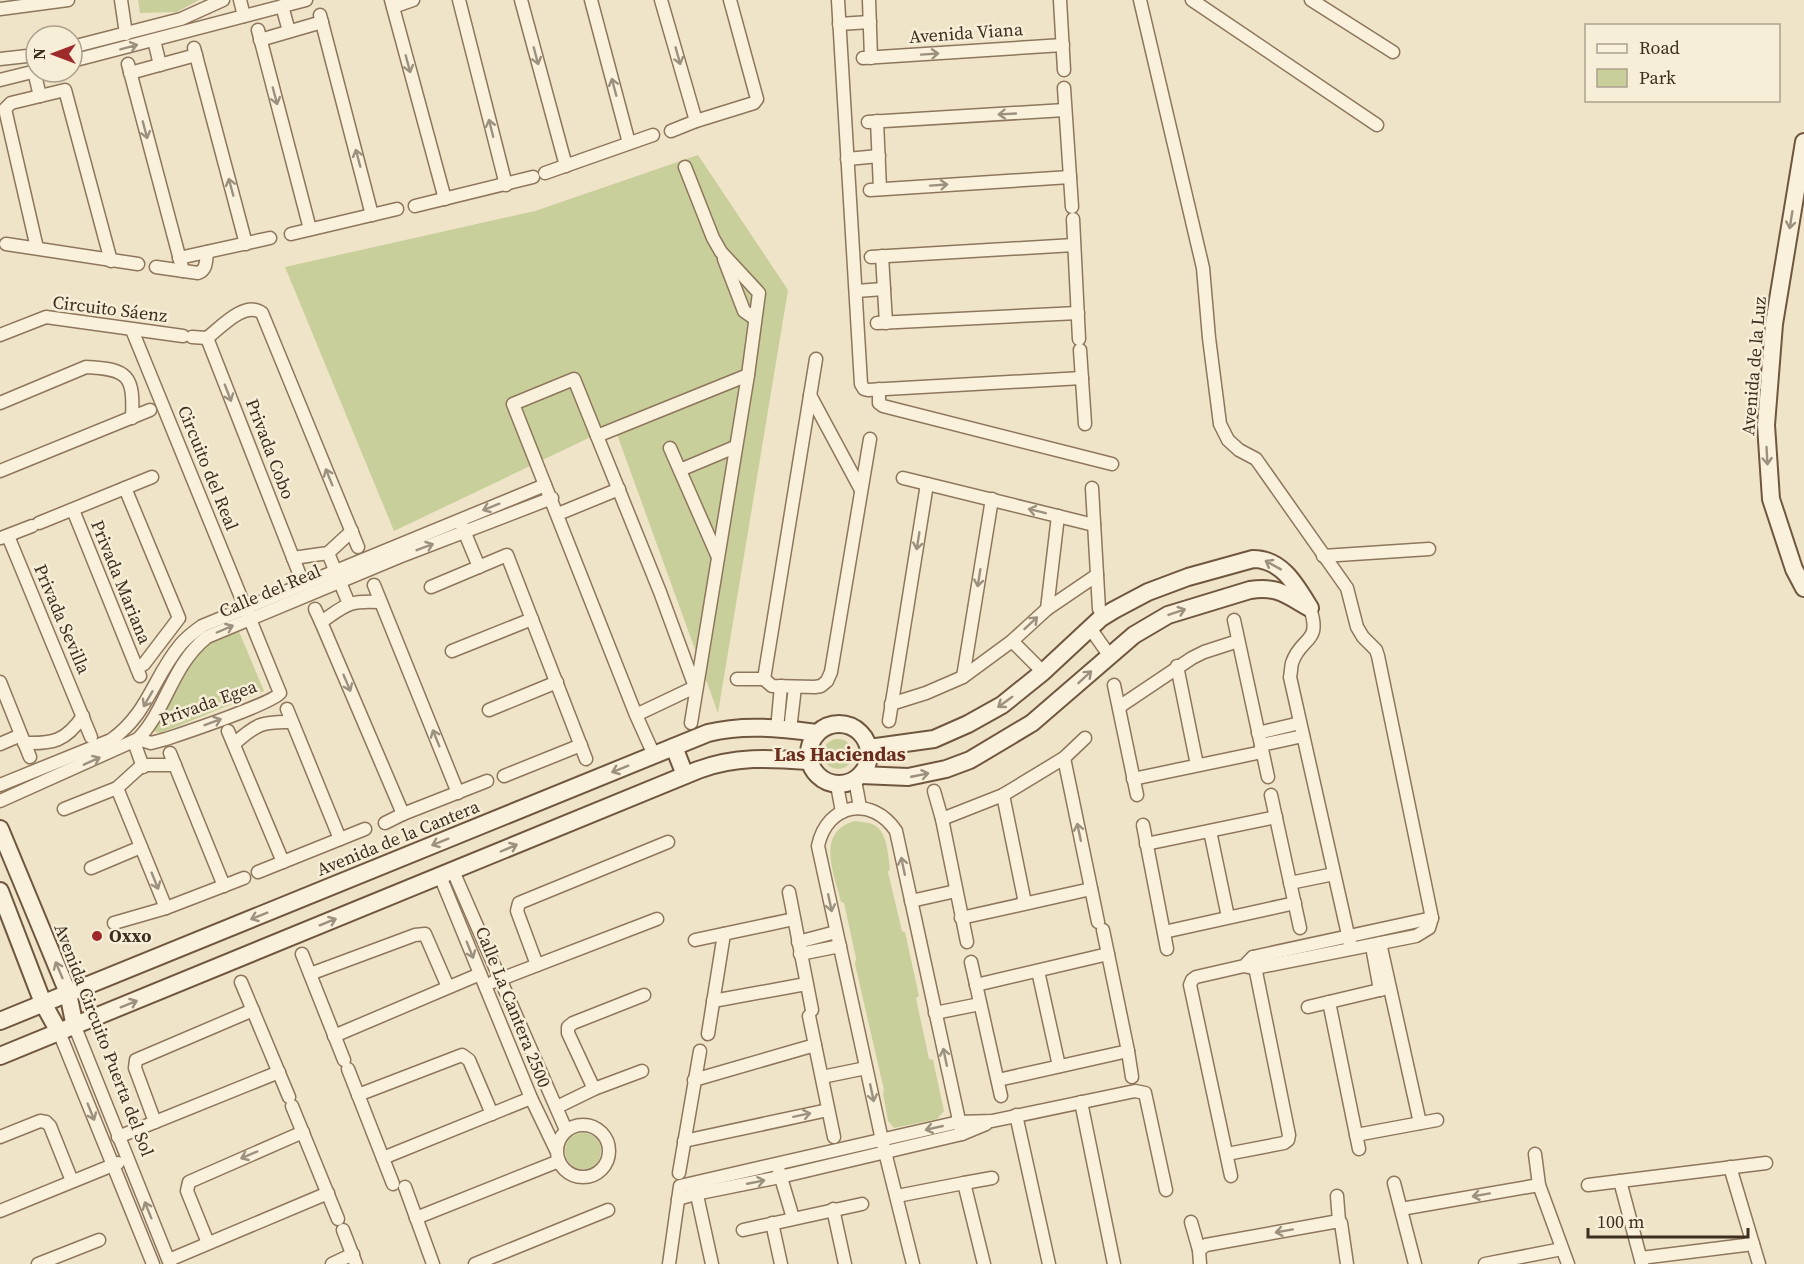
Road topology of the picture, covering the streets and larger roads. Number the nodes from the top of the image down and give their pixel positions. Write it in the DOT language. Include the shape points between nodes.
graph roads {
  1 [pos="68,0"];
  2 [pos="121,0"];
  3 [pos="223,0"];
  4 [pos="240,0"];
  5 [pos="306,0"];
  6 [pos="412,0"];
  7 [pos="459,0"];
  8 [pos="521,0"];
  9 [pos="591,0"];
  10 [pos="662,0"];
  11 [pos="730,0"];
  12 [pos="837,0"];
  13 [pos="869,0"];
  14 [pos="1059,0"];
  15 [pos="1140,0"];
  16 [pos="1311,0"];
  17 [pos="1202,2"];
  18 [pos="392,4"];
  19 [pos="265,5"];
  20 [pos="282,6"];
  21 [pos="0,9"];
  22 [pos="244,16"];
  23 [pos="870,22"];
  24 [pos="839,24"];
  25 [pos="289,31"];
  26 [pos="126,33"];
  27 [pos="154,40"];
  28 [pos="84,44"];
  29 [pos="1063,45"];
  30 [pos="1393,52"];
  31 [pos="24,56"];
  32 [pos="84,58"];
  33 [pos="0,59"];
  34 [pos="160,65"];
  35 [pos="1064,70"];
  36 [pos="24,74"];
  37 [pos="0,80"];
  38 [pos="38,84"];
  39 [pos="1064,88"];
  40 [pos="40,96"];
  41 [pos="1065,110"];
  42 [pos="696,121"];
  43 [pos="1377,125"];
  44 [pos="671,130"];
  45 [pos="653,135"];
  46 [pos="1804,142"];
  47 [pos="629,143"];
  48 [pos="879,156"];
  49 [pos="848,159"];
  50 [pos="566,166"];
  51 [pos="685,167"];
  52 [pos="1070,177"];
  53 [pos="506,185"];
  54 [pos="445,199"];
  55 [pos="415,206"];
  56 [pos="397,209"];
  57 [pos="372,215"];
  58 [pos="310,229"];
  59 [pos="291,234"];
  60 [pos="270,238"];
  61 [pos="6,244"];
  62 [pos="246,244"];
  63 [pos="1074,245"];
  64 [pos="37,248"];
  65 [pos="207,252"];
  66 [pos="722,252"];
  67 [pos="179,258"];
  68 [pos="111,261"];
  69 [pos="138,264"];
  70 [pos="156,267"];
  71 [pos="183,270"];
  72 [pos="884,289"];
  73 [pos="856,291"];
  74 [pos="1078,313"];
  75 [pos="754,318"];
  76 [pos="132,330"];
  77 [pos="0,335"];
  78 [pos="207,338"];
  79 [pos="816,359"];
  80 [pos="150,375"];
  81 [pos="748,375"];
  82 [pos="1082,378"];
  83 [pos="131,382"];
  84 [pos="879,389"];
  85 [pos="810,395"];
  86 [pos="0,403"];
  87 [pos="150,410"];
  88 [pos="132,418"];
  89 [pos="1085,424"];
  90 [pos="597,436"];
  91 [pos="870,439"];
  92 [pos="735,447"];
  93 [pos="670,448"];
  94 [pos="1112,464"];
  95 [pos="680,470"];
  96 [pos="0,471"];
  97 [pos="152,477"];
  98 [pos="903,478"];
  99 [pos="927,483"];
  100 [pos="545,485"];
  101 [pos="125,488"];
  102 [pos="1092,488"];
  103 [pos="619,489"];
  104 [pos="861,490"];
  105 [pos="552,498"];
  106 [pos="992,500"];
  107 [pos="73,510"];
  108 [pos="558,514"];
  109 [pos="1058,516"];
  110 [pos="36,525"];
  111 [pos="1094,525"];
  112 [pos="462,526"];
  113 [pos="352,531"];
  114 [pos="4,537"];
  115 [pos="358,547"];
  116 [pos="1430,549"];
  117 [pos="328,553"];
  118 [pos="717,556"];
  119 [pos="1323,556"];
  120 [pos="293,558"];
  121 [pos="479,567"];
  122 [pos="299,573"];
  123 [pos="1097,575"];
  124 [pos="338,576"];
  125 [pos="374,585"];
  126 [pos="431,587"];
  127 [pos="1804,588"];
  128 [pos="380,602"];
  129 [pos="349,604"];
  130 [pos="1310,608"];
  131 [pos="315,609"];
  132 [pos="1047,609"];
  133 [pos="1099,609"];
  134 [pos="247,613"];
  135 [pos="532,619"];
  136 [pos="1234,620"];
  137 [pos="321,622"];
  138 [pos="1090,628"];
  139 [pos="1012,641"];
  140 [pos="1238,641"];
  141 [pos="452,651"];
  142 [pos="152,654"];
  143 [pos="1109,655"];
  144 [pos="167,666"];
  145 [pos="1177,666"];
  146 [pos="1043,672"];
  147 [pos="963,676"];
  148 [pos="738,679"];
  149 [pos="764,679"];
  150 [pos="0,682"];
  151 [pos="556,682"];
  152 [pos="1114,685"];
  153 [pos="781,686"];
  154 [pos="695,687"];
  155 [pos="795,687"];
  156 [pos="891,704"];
  157 [pos="257,705"];
  158 [pos="1119,707"];
  159 [pos="287,710"];
  160 [pos="489,710"];
  161 [pos="636,715"];
  162 [pos="82,716"];
  163 [pos="888,721"];
  164 [pos="292,722"];
  165 [pos="263,723"];
  166 [pos="691,723"];
  167 [pos="1300,723"];
  168 [pos="784,729"];
  169 [pos="228,731"];
  170 [pos="817,733"];
  171 [pos="1303,736"];
  172 [pos="91,737"];
  173 [pos="1085,738"];
  174 [pos="23,739"];
  175 [pos="59,740"];
  176 [pos="136,740"];
  177 [pos="1260,743"];
  178 [pos="0,744"];
  179 [pos="234,744"];
  180 [pos="581,745"];
  181 [pos="674,747"];
  182 [pos="869,748"];
  183 [pos="170,753"];
  184 [pos="654,755"];
  185 [pos="30,758"];
  186 [pos="68,758"];
  187 [pos="1064,758"];
  188 [pos="586,759"];
  189 [pos="809,761"];
  190 [pos="175,765"];
  191 [pos="1197,765"];
  192 [pos="143,766"];
  193 [pos="46,767"];
  194 [pos="685,775"];
  195 [pos="21,776"];
  196 [pos="504,776"];
  197 [pos="1268,777"];
  198 [pos="858,778"];
  199 [pos="51,779"];
  200 [pos="1134,779"];
  201 [pos="487,781"];
  202 [pos="0,785"];
  203 [pos="837,785"];
  204 [pos="117,788"];
  205 [pos="27,789"];
  206 [pos="934,791"];
  207 [pos="458,793"];
  208 [pos="1003,795"];
  209 [pos="1137,795"];
  210 [pos="1271,795"];
  211 [pos="0,801"];
  212 [pos="860,807"];
  213 [pos="64,809"];
  214 [pos="842,812"];
  215 [pos="403,814"];
  216 [pos="1276,817"];
  217 [pos="942,819"];
  218 [pos="385,823"];
  219 [pos="1143,825"];
  220 [pos="0,829"];
  221 [pos="365,829"];
  222 [pos="1210,831"];
  223 [pos="340,839"];
  224 [pos="668,842"];
  225 [pos="1146,844"];
  226 [pos="141,847"];
  227 [pos="283,862"];
  228 [pos="91,868"];
  229 [pos="258,872"];
  230 [pos="447,874"];
  231 [pos="1334,874"];
  232 [pos="244,878"];
  233 [pos="1290,883"];
  234 [pos="224,885"];
  235 [pos="1091,889"];
  236 [pos="0,891"];
  237 [pos="956,891"];
  238 [pos="789,892"];
  239 [pos="911,901"];
  240 [pos="1025,903"];
  241 [pos="1295,903"];
  242 [pos="166,908"];
  243 [pos="1228,917"];
  244 [pos="962,918"];
  245 [pos="1432,918"];
  246 [pos="657,919"];
  247 [pos="794,919"];
  248 [pos="114,923"];
  249 [pos="1300,928"];
  250 [pos="836,932"];
  251 [pos="1164,932"];
  252 [pos="724,934"];
  253 [pos="695,940"];
  254 [pos="967,942"];
  255 [pos="1349,942"];
  256 [pos="1376,944"];
  257 [pos="840,946"];
  258 [pos="799,948"];
  259 [pos="1167,949"];
  260 [pos="302,954"];
  261 [pos="1108,954"];
  262 [pos="970,962"];
  263 [pos="1251,963"];
  264 [pos="537,965"];
  265 [pos="1038,971"];
  266 [pos="310,974"];
  267 [pos="483,980"];
  268 [pos="499,980"];
  269 [pos="241,982"];
  270 [pos="806,984"];
  271 [pos="976,985"];
  272 [pos="448,987"];
  273 [pos="1384,989"];
  274 [pos="68,993"];
  275 [pos="644,995"];
  276 [pos="713,1001"];
  277 [pos="1329,1002"];
  278 [pos="43,1003"];
  279 [pos="980,1004"];
  280 [pos="1308,1006"];
  281 [pos="253,1010"];
  282 [pos="935,1013"];
  283 [pos="0,1021"];
  284 [pos="67,1029"];
  285 [pos="708,1034"];
  286 [pos="334,1036"];
  287 [pos="815,1045"];
  288 [pos="700,1051"];
  289 [pos="1128,1051"];
  290 [pos="0,1056"];
  291 [pos="866,1064"];
  292 [pos="1059,1066"];
  293 [pos="279,1071"];
  294 [pos="642,1071"];
  295 [pos="821,1074"];
  296 [pos="1132,1077"];
  297 [pos="694,1080"];
  298 [pos="998,1080"];
  299 [pos="594,1089"];
  300 [pos="358,1095"];
  301 [pos="1001,1096"];
  302 [pos="531,1098"];
  303 [pos="1081,1102"];
  304 [pos="557,1107"];
  305 [pos="828,1110"];
  306 [pos="492,1114"];
  307 [pos="1016,1115"];
  308 [pos="1437,1120"];
  309 [pos="155,1122"];
  310 [pos="1420,1123"];
  311 [pos="960,1128"];
  312 [pos="567,1130"];
  313 [pos="303,1132"];
  314 [pos="1356,1135"];
  315 [pos="0,1137"];
  316 [pos="118,1137"];
  317 [pos="834,1137"];
  318 [pos="684,1142"];
  319 [pos="883,1146"];
  320 [pos="1359,1149"];
  321 [pos="1227,1154"];
  322 [pos="1535,1154"];
  323 [pos="557,1156"];
  324 [pos="383,1158"];
  325 [pos="127,1159"];
  326 [pos="778,1164"];
  327 [pos="1766,1164"];
  328 [pos="113,1165"];
  329 [pos="1730,1167"];
  330 [pos="679,1173"];
  331 [pos="1231,1176"];
  332 [pos="780,1177"];
  333 [pos="992,1178"];
  334 [pos="72,1181"];
  335 [pos="730,1181"];
  336 [pos="1620,1181"];
  337 [pos="964,1183"];
  338 [pos="1394,1183"];
  339 [pos="1539,1185"];
  340 [pos="1588,1185"];
  341 [pos="695,1188"];
  342 [pos="1166,1190"];
  343 [pos="328,1193"];
  344 [pos="897,1196"];
  345 [pos="1337,1196"];
  346 [pos="862,1204"];
  347 [pos="833,1209"];
  348 [pos="1401,1209"];
  349 [pos="0,1210"];
  350 [pos="608,1210"];
  351 [pos="416,1218"];
  352 [pos="793,1218"];
  353 [pos="1339,1221"];
  354 [pos="1191,1222"];
  355 [pos="772,1223"];
  356 [pos="743,1230"];
  357 [pos="99,1240"];
  358 [pos="208,1243"];
  359 [pos="1753,1244"];
  360 [pos="1562,1249"];
  361 [pos="1199,1250"];
  362 [pos="354,1259"];
  363 [pos="1642,1261"];
  364 [pos="170,1262"];
  365 [pos="38,1264"];
  366 [pos="153,1264"];
  367 [pos="332,1264"];
  368 [pos="433,1264"];
  369 [pos="475,1264"];
  370 [pos="669,1264"];
  371 [pos="712,1264"];
  372 [pos="781,1264"];
  373 [pos="845,1264"];
  374 [pos="913,1264"];
  375 [pos="984,1264"];
  376 [pos="1049,1264"];
  377 [pos="1114,1264"];
  378 [pos="1200,1264"];
  379 [pos="1347,1264"];
  380 [pos="1415,1264"];
  381 [pos="1485,1264"];
  382 [pos="1568,1264"];
  383 [pos="1759,1264"];
  1 -- 21 [label="street"];
  2 -- 26 [label="street"];
  3 -- 26 [label="street" via="181,19"];
  4 -- 22 [label="street"];
  5 -- 20 [label="street"];
  6 -- 18 [label="street"];
  53 -- 7 [label="street, one-way"];
  8 -- 50 [label="street, one-way"];
  47 -- 9 [label="street, one-way"];
  10 -- 42 [label="street, one-way"];
  11 -- 42 [label="street" via="757,99"];
  12 -- 24 [label="street"];
  13 -- 23 [label="street, Avenida Viana"];
  14 -- 29 [label="street"];
  15 -- 119 [label="street" via="1203,268 1220,424 1228,440 1256,459"];
  16 -- 30 [label="street"];
  17 -- 43 [label="street"];
  18 -- 54 [label="street, one-way"];
  19 -- 20 [label="street"];
  19 -- 22 [label="street"];
  20 -- 25 [label="street"];
  22 -- 27 [label="street"];
  23 -- 24 [label="street"];
  23 -- 29 [label="street, Avenida Viana, one-way" via="867,58"];
  24 -- 49 [label="street"];
  57 -- 25 [label="street, one-way" via="321,18"];
  25 -- 58 [label="street, one-way" via="259,35"];
  26 -- 28 [label="street"];
  32 -- 27 [label="street, one-way"];
  27 -- 34 [label="street"];
  29 -- 35 [label="street"];
  31 -- 33 [label="street"];
  62 -- 34 [label="street, one-way" via="195,51"];
  34 -- 67 [label="street, one-way" via="129,69"];
  36 -- 37 [label="street"];
  38 -- 40 [label="street"];
  39 -- 41 [label="street"];
  40 -- 64 [label="street" via="8,104 5,109"];
  40 -- 68 [label="street" via="65,90"];
  41 -- 48 [label="street, one-way" via="872,122"];
  41 -- 52 [label="street"];
  42 -- 44 [label="street"];
  45 -- 47 [label="street"];
  46 -- 127 [label="street, Avenida de la Luz, one-way" via="1774,324 1766,425 1772,499"];
  47 -- 50 [label="street"];
  48 -- 49 [label="street"];
  48 -- 52 [label="street, one-way" via="875,189"];
  49 -- 73 [label="street"];
  50 -- 53 [label="street"];
  51 -- 66 [label="street"];
  52 -- 63 [label="street"];
  53 -- 54 [label="street"];
  54 -- 55 [label="street"];
  56 -- 57 [label="street"];
  57 -- 58 [label="street"];
  58 -- 59 [label="street"];
  60 -- 62 [label="street"];
  61 -- 64 [label="street"];
  62 -- 65 [label="street"];
  63 -- 72 [label="street" via="877,256"];
  63 -- 74 [label="street"];
  64 -- 68 [label="street"];
  65 -- 67 [label="street"];
  65 -- 71 [label="street" via="203,271"];
  66 -- 75 [label="street" via="744,311"];
  66 -- 75 [label="street" via="759,293"];
  67 -- 71 [label="street"];
  68 -- 69 [label="street"];
  70 -- 71 [label="street"];
  72 -- 73 [label="street"];
  72 -- 74 [label="street" via="882,323"];
  73 -- 84 [label="street" via="861,384 868,390"];
  74 -- 82 [label="street"];
  75 -- 81 [label="street"];
  76 -- 77 [label="street, Circuito Sáenz" via="46,317"];
  76 -- 78 [label="street, Circuito Sáenz"];
  76 -- 80 [label="street, Circuito del Real"];
  113 -- 78 [label="street, one-way" via="262,313 241,312"];
  78 -- 120 [label="street, Privada Cobo, one-way"];
  79 -- 85 [label="street"];
  80 -- 83 [label="street"];
  80 -- 134 [label="street, Circuito del Real"];
  81 -- 90 [label="street"];
  81 -- 92 [label="street"];
  82 -- 84 [label="street"];
  82 -- 89 [label="street"];
  83 -- 86 [label="street" via="116,370 87,367"];
  83 -- 88 [label="street"];
  84 -- 94 [label="street" via="879,404 883,406"];
  85 -- 104 [label="street"];
  85 -- 149 [label="street"];
  87 -- 88 [label="street"];
  88 -- 96 [label="street"];
  90 -- 100 [label="street" via="574,379 513,404"];
  90 -- 103 [label="street"];
  91 -- 104 [label="street"];
  92 -- 95 [label="street"];
  92 -- 118 [label="street"];
  93 -- 95 [label="street"];
  95 -- 118 [label="street"];
  97 -- 101 [label="street, Privada Mariana"];
  98 -- 99 [label="street"];
  99 -- 106 [label="street"];
  99 -- 156 [label="street, one-way"];
  100 -- 105 [label="street"];
  100 -- 112 [label="street, Calle del Real, one-way"];
  101 -- 107 [label="street, Privada Mariana"];
  101 -- 142 [label="street, Privada Mariana" via="179,618"];
  102 -- 111 [label="street"];
  103 -- 108 [label="street"];
  103 -- 154 [label="street"];
  104 -- 155 [label="street" via="831,672 821,686"];
  105 -- 108 [label="street"];
  105 -- 112 [label="street, Calle del Real"];
  109 -- 106 [label="street, one-way"];
  106 -- 147 [label="street, one-way"];
  107 -- 110 [label="street, Privada Mariana"];
  107 -- 142 [label="street, Privada Mariana" via="139,672"];
  108 -- 161 [label="street"];
  109 -- 111 [label="street"];
  109 -- 132 [label="street"];
  110 -- 114 [label="street, Privada Sevilla"];
  111 -- 123 [label="street"];
  112 -- 121 [label="street"];
  112 -- 124 [label="street, Calle del Real"];
  113 -- 115 [label="street"];
  113 -- 117 [label="street"];
  114 -- 162 [label="street, Privada Sevilla"];
  116 -- 119 [label="street"];
  117 -- 120 [label="street"];
  117 -- 124 [label="street"];
  118 -- 154 [label="street"];
  119 -- 245 [label="street" via="1347,588 1359,632 1378,656"];
  120 -- 122 [label="street, Privada Cobo"];
  121 -- 126 [label="street"];
  121 -- 135 [label="street" via="507,555"];
  123 -- 132 [label="street"];
  123 -- 133 [label="street"];
  124 -- 129 [label="street"];
  124 -- 134 [label="street, Calle del Real"];
  125 -- 128 [label="street"];
  128 -- 129 [label="street"];
  207 -- 128 [label="street, one-way"];
  129 -- 137 [label="street"];
  130 -- 138 [label="street, one-way" via="1283,570 1271,562 1253,559 1188,576 1148,592"];
  143 -- 130 [label="street, one-way" via="1168,615 1250,590 1272,588"];
  130 -- 167 [label="street" via="1314,630 1292,663 1290,677"];
  131 -- 137 [label="street"];
  139 -- 132 [label="street, one-way"];
  134 -- 144 [label="street, Calle del Real" via="202,626 181,644"];
  134 -- 157 [label="street, Privada Egea" via="280,693"];
  176 -- 134 [label="street, Calle del Real, one-way" via="195,647"];
  135 -- 141 [label="street"];
  135 -- 151 [label="street"];
  136 -- 140 [label="street"];
  137 -- 215 [label="street, one-way"];
  138 -- 143 [label="street"];
  138 -- 146 [label="street"];
  139 -- 146 [label="street"];
  139 -- 147 [label="street"];
  140 -- 145 [label="street"];
  140 -- 177 [label="street"];
  142 -- 144 [label="street, Privada Mariana"];
  198 -- 143 [label="street, one-way" via="908,777 970,760 1032,723"];
  144 -- 186 [label="street, Calle del Real, one-way" via="144,707 123,732"];
  145 -- 158 [label="street"];
  145 -- 191 [label="street"];
  146 -- 182 [label="street, one-way" via="1002,705 934,739"];
  147 -- 156 [label="street"];
  148 -- 149 [label="street"];
  149 -- 153 [label="street" via="769,685"];
  150 -- 174 [label="street"];
  151 -- 160 [label="street"];
  151 -- 180 [label="street"];
  152 -- 158 [label="street"];
  153 -- 155 [label="street"];
  153 -- 168 [label="street"];
  154 -- 161 [label="street"];
  154 -- 166 [label="street"];
  155 -- 168 [label="street"];
  156 -- 163 [label="street"];
  157 -- 165 [label="street"];
  176 -- 157 [label="street, Privada Egea, one-way" via="151,743 166,739"];
  158 -- 200 [label="street"];
  159 -- 164 [label="street"];
  161 -- 184 [label="street"];
  162 -- 172 [label="street, Privada Sevilla"];
  162 -- 175 [label="street" via="75,728"];
  164 -- 165 [label="street"];
  164 -- 223 [label="street"];
  165 -- 179 [label="street"];
  167 -- 171 [label="street"];
  167 -- 177 [label="street"];
  168 -- 170 [label="street, Avenida de la Cantera"];
  168 -- 181 [label="street, Avenida de la Cantera" via="729,728"];
  169 -- 179 [label="street"];
  170 -- 182 [label="street" via="824,727 843,724 860,732"];
  170 -- 189 [label="street" via="810,746"];
  171 -- 177 [label="street"];
  171 -- 231 [label="street"];
  173 -- 187 [label="street"];
  174 -- 175 [label="street" via="41,744"];
  174 -- 178 [label="street"];
  174 -- 185 [label="street"];
  175 -- 186 [label="street"];
  176 -- 192 [label="street"];
  199 -- 176 [label="street, one-way"];
  177 -- 191 [label="street"];
  177 -- 197 [label="street"];
  179 -- 227 [label="street"];
  180 -- 188 [label="street"];
  180 -- 196 [label="street"];
  181 -- 184 [label="street, Avenida de la Cantera"];
  181 -- 194 [label="street"];
  182 -- 198 [label="street" via="869,758"];
  183 -- 190 [label="street"];
  184 -- 274 [label="street, Avenida de la Cantera, one-way"];
  186 -- 193 [label="street, Calle del Real"];
  187 -- 208 [label="street"];
  235 -- 187 [label="street, one-way"];
  189 -- 194 [label="street" via="751,758"];
  189 -- 203 [label="street" via="818,777"];
  190 -- 192 [label="street"];
  190 -- 234 [label="street"];
  191 -- 200 [label="street"];
  192 -- 204 [label="street"];
  193 -- 195 [label="street, Calle del Real"];
  193 -- 199 [label="street"];
  230 -- 194 [label="street, one-way"];
  195 -- 202 [label="street, Calle del Real"];
  195 -- 205 [label="street"];
  198 -- 203 [label="street"];
  198 -- 212 [label="street"];
  199 -- 205 [label="street"];
  200 -- 209 [label="street"];
  201 -- 207 [label="street"];
  203 -- 214 [label="street"];
  204 -- 213 [label="street"];
  204 -- 226 [label="street"];
  205 -- 211 [label="street"];
  206 -- 217 [label="street"];
  207 -- 215 [label="street"];
  208 -- 217 [label="street"];
  208 -- 240 [label="street"];
  210 -- 216 [label="street"];
  212 -- 214 [label="street"];
  239 -- 212 [label="street, one-way" via="896,831 873,810"];
  214 -- 250 [label="street, one-way" via="822,829 818,846"];
  215 -- 218 [label="street"];
  216 -- 222 [label="street"];
  216 -- 233 [label="street"];
  217 -- 237 [label="street"];
  219 -- 225 [label="street"];
  274 -- 220 [label="street, Avenida Circuito Puerta del Sol, one-way"];
  221 -- 223 [label="street"];
  222 -- 225 [label="street"];
  222 -- 243 [label="street"];
  223 -- 227 [label="street"];
  224 -- 264 [label="street" via="519,903 517,911"];
  225 -- 251 [label="street"];
  226 -- 228 [label="street"];
  226 -- 242 [label="street, one-way"];
  227 -- 229 [label="street"];
  230 -- 267 [label="street, Calle La Cantera 2500, one-way"];
  230 -- 268 [label="street, Calle La Cantera 2500"];
  284 -- 230 [label="street, one-way"];
  231 -- 233 [label="street"];
  231 -- 255 [label="street"];
  232 -- 234 [label="street"];
  233 -- 241 [label="street"];
  234 -- 242 [label="street"];
  235 -- 240 [label="street"];
  235 -- 261 [label="street"];
  236 -- 278 [label="street, Avenida Circuito Puerta del Sol"];
  237 -- 239 [label="street"];
  237 -- 244 [label="street"];
  238 -- 247 [label="street"];
  239 -- 282 [label="street"];
  240 -- 244 [label="street"];
  241 -- 243 [label="street"];
  241 -- 249 [label="street"];
  242 -- 248 [label="street"];
  243 -- 251 [label="street"];
  244 -- 254 [label="street"];
  245 -- 255 [label="street"];
  245 -- 256 [label="street" via="1424,933"];
  246 -- 264 [label="street"];
  247 -- 252 [label="street"];
  247 -- 258 [label="street"];
  250 -- 257 [label="street"];
  250 -- 258 [label="street"];
  251 -- 259 [label="street"];
  252 -- 253 [label="street"];
  252 -- 276 [label="street"];
  255 -- 256 [label="street"];
  255 -- 263 [label="street"];
  256 -- 273 [label="street"];
  257 -- 258 [label="street"];
  257 -- 291 [label="street"];
  258 -- 270 [label="street"];
  260 -- 266 [label="street"];
  261 -- 265 [label="street"];
  261 -- 289 [label="street"];
  262 -- 271 [label="street"];
  263 -- 321 [label="street" via="1196,977 1190,985"];
  263 -- 321 [label="street" via="1289,1135 1284,1143"];
  264 -- 268 [label="street"];
  265 -- 271 [label="street"];
  265 -- 292 [label="street"];
  266 -- 272 [label="street" via="424,934"];
  266 -- 286 [label="street"];
  267 -- 268 [label="street"];
  267 -- 272 [label="street"];
  267 -- 302 [label="street, Calle La Cantera 2500"];
  268 -- 304 [label="street, Calle La Cantera 2500"];
  269 -- 281 [label="street"];
  270 -- 276 [label="street"];
  270 -- 287 [label="street"];
  271 -- 279 [label="street"];
  272 -- 286 [label="street"];
  273 -- 277 [label="street"];
  273 -- 310 [label="street"];
  274 -- 278 [label="street, Avenida de la Cantera"];
  274 -- 284 [label="street, Avenida Circuito Puerta del Sol"];
  275 -- 299 [label="street" via="568,1027"];
  276 -- 285 [label="street"];
  277 -- 280 [label="street"];
  277 -- 314 [label="street"];
  278 -- 283 [label="street, Avenida de la Cantera"];
  278 -- 284 [label="street, Avenida Circuito Puerta del Sol"];
  279 -- 282 [label="street"];
  279 -- 298 [label="street"];
  281 -- 293 [label="street"];
  281 -- 309 [label="street" via="136,1060 135,1068"];
  311 -- 282 [label="street, one-way"];
  284 -- 290 [label="street"];
  284 -- 316 [label="street, Avenida Circuito Puerta del Sol"];
  284 -- 328 [label="street, Avenida Circuito Puerta del Sol, one-way"];
  286 -- 300 [label="street"];
  287 -- 295 [label="street"];
  287 -- 297 [label="street"];
  288 -- 297 [label="street"];
  289 -- 292 [label="street"];
  289 -- 296 [label="street"];
  291 -- 295 [label="street"];
  291 -- 319 [label="street, one-way"];
  292 -- 298 [label="street"];
  293 -- 309 [label="street"];
  293 -- 313 [label="street"];
  294 -- 299 [label="street"];
  295 -- 305 [label="street"];
  297 -- 318 [label="street"];
  298 -- 301 [label="street"];
  299 -- 304 [label="street"];
  300 -- 306 [label="street" via="462,1055 470,1060"];
  300 -- 324 [label="street"];
  302 -- 306 [label="street"];
  302 -- 323 [label="street, Calle La Cantera 2500"];
  303 -- 307 [label="street"];
  303 -- 342 [label="street" via="1136,1091 1145,1093"];
  303 -- 377 [label="street"];
  304 -- 312 [label="street, Calle La Cantera 2500"];
  305 -- 317 [label="street"];
  318 -- 305 [label="street, one-way"];
  306 -- 324 [label="street"];
  307 -- 311 [label="street"];
  307 -- 376 [label="street"];
  308 -- 310 [label="street"];
  309 -- 316 [label="street"];
  310 -- 314 [label="street"];
  311 -- 319 [label="street"];
  312 -- 323 [label="street" via="558,1143"];
  312 -- 323 [label="street" via="583,1124 605,1137 609,1154 606,1163 594,1175 576,1177 568,1173"];
  313 -- 343 [label="street"];
  313 -- 358 [label="street, one-way" via="189,1182 187,1191"];
  314 -- 320 [label="street"];
  315 -- 334 [label="street" via="46,1122"];
  316 -- 325 [label="street, Avenida Circuito Puerta del Sol"];
  318 -- 330 [label="street"];
  319 -- 326 [label="street"];
  319 -- 332 [label="street"];
  319 -- 344 [label="street"];
  321 -- 331 [label="street"];
  322 -- 339 [label="street"];
  323 -- 351 [label="street"];
  324 -- 351 [label="street"];
  325 -- 328 [label="street"];
  364 -- 325 [label="street, Avenida Circuito Puerta del Sol, one-way"];
  326 -- 332 [label="street"];
  326 -- 335 [label="street"];
  327 -- 329 [label="street"];
  328 -- 334 [label="street"];
  328 -- 366 [label="street, Avenida Circuito Puerta del Sol"];
  329 -- 336 [label="street"];
  329 -- 359 [label="street"];
  335 -- 332 [label="street, one-way"];
  332 -- 352 [label="street"];
  333 -- 337 [label="street"];
  334 -- 349 [label="street"];
  335 -- 341 [label="street"];
  336 -- 340 [label="street"];
  336 -- 363 [label="street"];
  337 -- 344 [label="street"];
  337 -- 375 [label="street"];
  338 -- 348 [label="street"];
  339 -- 348 [label="street, one-way"];
  339 -- 360 [label="street"];
  341 -- 370 [label="street" via="678,1199"];
  341 -- 371 [label="street"];
  343 -- 358 [label="street"];
  343 -- 362 [label="street"];
  344 -- 374 [label="street"];
  345 -- 353 [label="street"];
  346 -- 347 [label="street"];
  347 -- 352 [label="street"];
  347 -- 373 [label="street"];
  348 -- 380 [label="street"];
  350 -- 369 [label="street"];
  351 -- 368 [label="street"];
  352 -- 355 [label="street"];
  353 -- 361 [label="street, one-way" via="1206,1245"];
  353 -- 379 [label="street"];
  354 -- 361 [label="street"];
  355 -- 356 [label="street"];
  355 -- 372 [label="street"];
  357 -- 365 [label="street"];
  358 -- 364 [label="street"];
  359 -- 363 [label="street"];
  359 -- 383 [label="street"];
  360 -- 381 [label="street"];
  360 -- 382 [label="street"];
  361 -- 378 [label="street"];
  362 -- 367 [label="street"];
}
